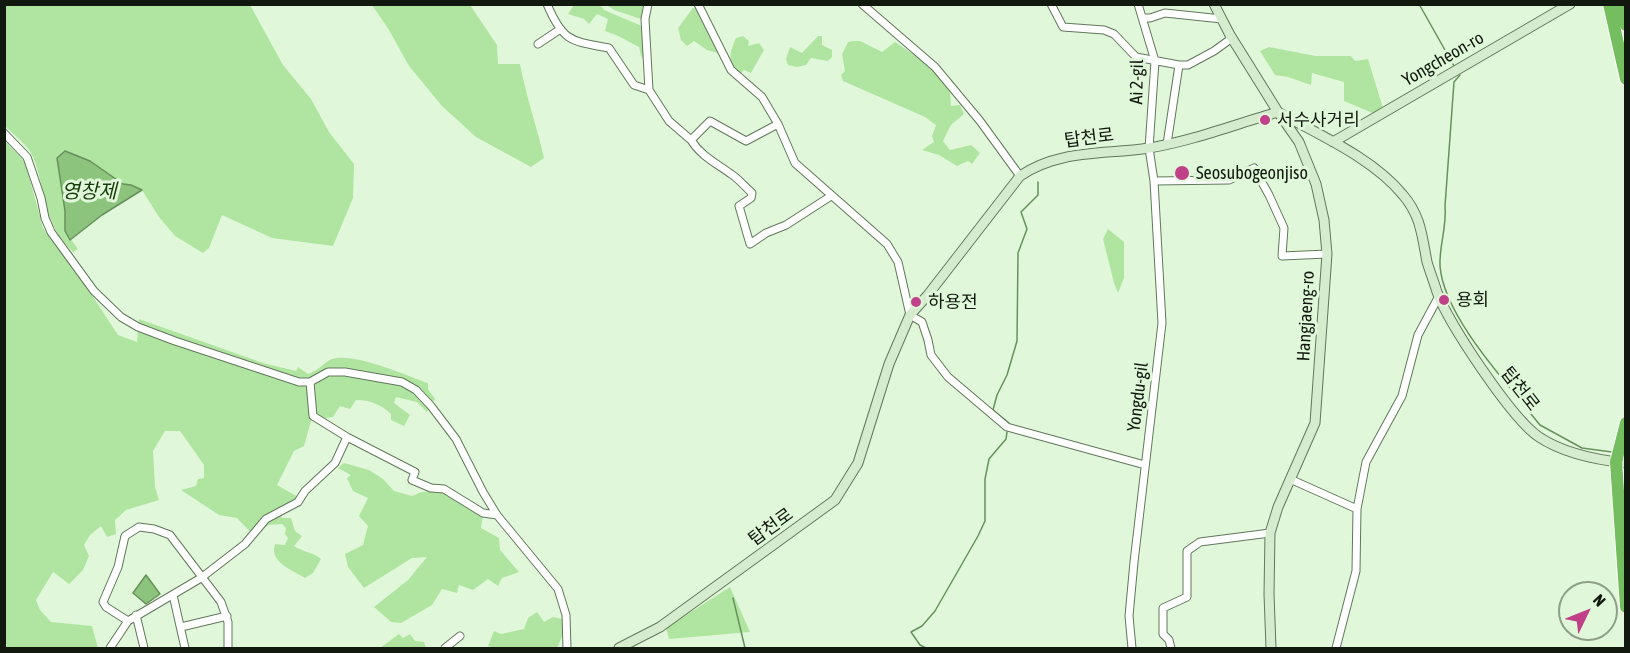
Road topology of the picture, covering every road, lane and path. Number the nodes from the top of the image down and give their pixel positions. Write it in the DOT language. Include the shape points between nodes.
graph roads {
  1 [pos="547,4"];
  2 [pos="648,4"];
  3 [pos="862,4"];
  4 [pos="1051,4"];
  5 [pos="1138,4"];
  6 [pos="1214,4"];
  7 [pos="1570,4"];
  8 [pos="1609,4"];
  9 [pos="1620,4"];
  10 [pos="697,5"];
  11 [pos="1143,18"];
  12 [pos="1222,19"];
  13 [pos="1626,25"];
  14 [pos="559,30"];
  15 [pos="1232,38"];
  16 [pos="538,44"];
  17 [pos="1155,61"];
  18 [pos="1179,65"];
  19 [pos="1626,79"];
  20 [pos="649,90"];
  21 [pos="1278,112"];
  22 [pos="778,124"];
  23 [pos="4,133"];
  24 [pos="692,140"];
  25 [pos="1333,142"];
  26 [pos="1167,144"];
  27 [pos="1149,148"];
  28 [pos="1020,176"];
  29 [pos="1154,181"];
  30 [pos="831,196"];
  31 [pos="1326,254"];
  32 [pos="1438,296"];
  33 [pos="910,315"];
  34 [pos="310,382"];
  35 [pos="1626,423"];
  36 [pos="346,437"];
  37 [pos="1621,463"];
  38 [pos="1145,465"];
  39 [pos="1290,478"];
  40 [pos="1357,509"];
  41 [pos="497,515"];
  42 [pos="1270,533"];
  43 [pos="201,578"];
  44 [pos="173,595"];
  45 [pos="1626,607"];
  46 [pos="136,615"];
  47 [pos="227,616"];
  48 [pos="128,621"];
  49 [pos="181,627"];
  50 [pos="460,636"];
  51 [pos="110,648"];
  52 [pos="144,648"];
  53 [pos="185,648"];
  54 [pos="228,648"];
  55 [pos="445,648"];
  56 [pos="567,648"];
  57 [pos="619,648"];
  58 [pos="1132,648"];
  59 [pos="1172,648"];
  60 [pos="1271,648"];
  61 [pos="1336,648"];
  1 -- 14 [label="street"];
  2 -- 20 [label="street" via="645,19"];
  3 -- 28 [label="street" via="935,68"];
  4 -- 17 [label="street" via="1063,27 1104,30 1114,34 1136,57"];
  5 -- 11 [label="street, Ai 2-gil"];
  6 -- 12 [label="main road, Hangjaeng-ro"];
  7 -- 25 [label="main road, Yongcheon-ro"];
  8 -- 19 [label="highway"];
  9 -- 13 [label="highway"];
  10 -- 22 [label="street" via="731,70 762,97"];
  11 -- 12 [label="street" via="1165,12"];
  11 -- 17 [label="street, Ai 2-gil"];
  12 -- 15 [label="main road, Hangjaeng-ro"];
  14 -- 16 [label="street"];
  14 -- 20 [label="street" via="576,42 609,48 634,85"];
  15 -- 18 [label="street" via="1188,65"];
  15 -- 21 [label="main road, Hangjaeng-ro"];
  17 -- 18 [label="street"];
  17 -- 27 [label="street, Ai 2-gil"];
  18 -- 26 [label="street"];
  20 -- 24 [label="street" via="669,121"];
  21 -- 25 [label="main road, 탑천로"];
  21 -- 26 [label="main road, 탑천로"];
  21 -- 31 [label="main road, Hangjaeng-ro" via="1299,142 1316,184"];
  22 -- 24 [label="street" via="746,141 710,122"];
  22 -- 30 [label="street" via="795,163"];
  23 -- 34 [label="street" via="27,158 51,232 94,291 121,317 175,341 299,382"];
  24 -- 30 [label="street" via="697,149 752,194 739,206 750,244"];
  25 -- 32 [label="main road, 탑천로" via="1380,171 1403,195 1419,221"];
  26 -- 27 [label="main road, 탑천로"];
  27 -- 28 [label="main road, 탑천로" via="1065,157 1034,166"];
  27 -- 29 [label="street, Yongdu-gil"];
  28 -- 33 [label="main road, 탑천로"];
  29 -- 31 [label="street" via="1229,180 1254,168 1284,228 1282,256"];
  29 -- 38 [label="street, Yongdu-gil" via="1162,323"];
  30 -- 33 [label="street" via="887,244 898,262"];
  31 -- 39 [label="main road, Hangjaeng-ro" via="1314,426"];
  32 -- 37 [label="main road, 탑천로" via="1501,395 1537,435 1560,449"];
  32 -- 40 [label="street" via="1418,335 1402,396 1366,462"];
  33 -- 38 [label="street" via="922,322 931,355 948,377 1007,427"];
  33 -- 57 [label="main road, 탑천로" via="889,364 858,463 835,500 660,627"];
  34 -- 36 [label="street" via="313,416"];
  34 -- 41 [label="street" via="328,372 345,372 402,382 416,390 456,439"];
  35 -- 37 [label="highway"];
  36 -- 41 [label="street" via="415,472 412,480 444,489 483,513"];
  36 -- 43 [label="street" via="335,463 298,502 266,519 245,544"];
  37 -- 45 [label="highway"];
  38 -- 58 [label="street, Yongdu-gil" via="1129,616"];
  39 -- 40 [label="street"];
  39 -- 42 [label="main road, Hangjaeng-ro"];
  40 -- 61 [label="street" via="1356,571"];
  41 -- 56 [label="street" via="558,590 566,615"];
  42 -- 59 [label="street" via="1200,542 1187,551 1187,597 1162,608 1163,634"];
  42 -- 60 [label="main road, Hangjaeng-ro"];
  43 -- 44 [label="street"];
  43 -- 47 [label="street"];
  43 -- 48 [label="street" via="170,535 139,527 125,536 118,567 103,602"];
  44 -- 46 [label="street"];
  44 -- 49 [label="street"];
  46 -- 48 [label="street"];
  46 -- 52 [label="street"];
  47 -- 49 [label="street"];
  47 -- 54 [label="street"];
  48 -- 51 [label="street"];
  49 -- 53 [label="street"];
  50 -- 55 [label="street"];
}
